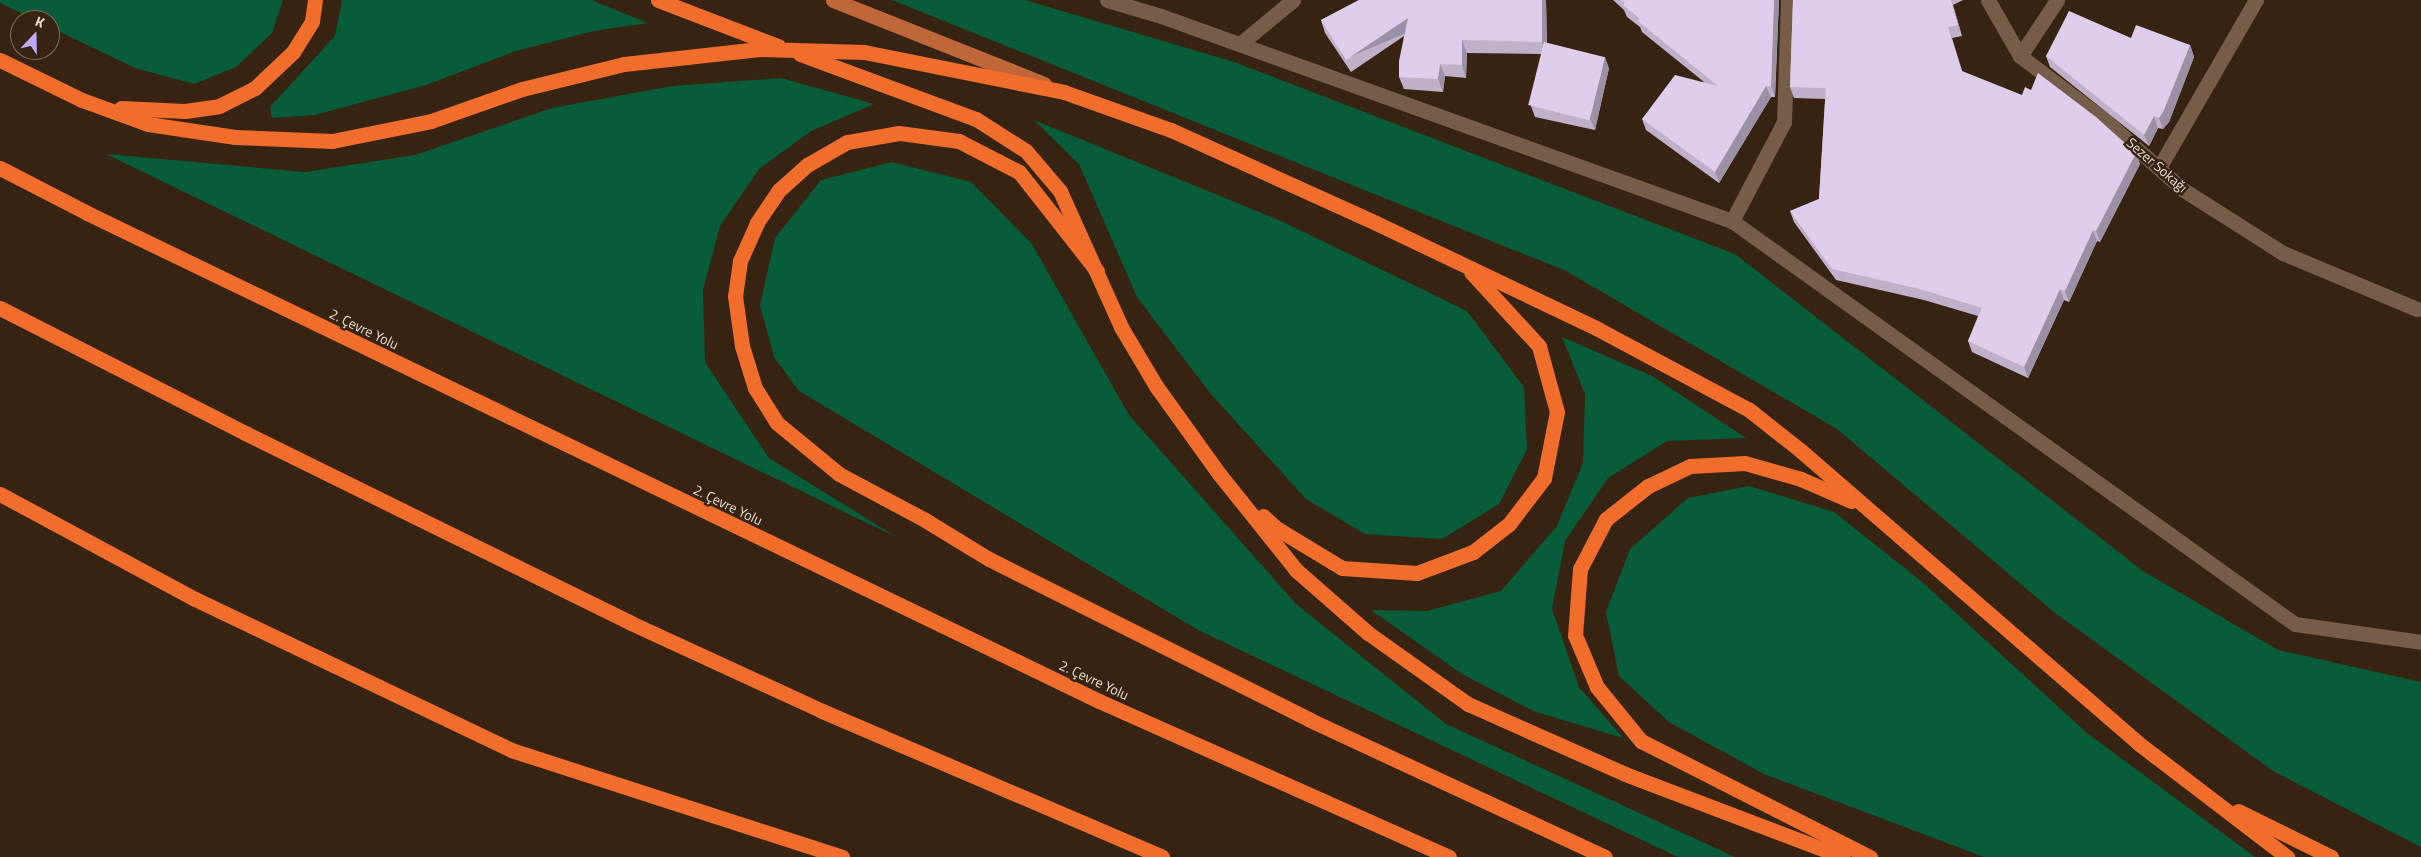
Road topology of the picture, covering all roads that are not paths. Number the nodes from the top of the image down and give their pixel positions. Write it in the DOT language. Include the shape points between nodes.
graph roads {
  1 [pos="315,0"];
  2 [pos="658,0"];
  3 [pos="833,0"];
  4 [pos="1106,0"];
  5 [pos="1293,0"];
  6 [pos="1788,0"];
  7 [pos="1988,0"];
  8 [pos="2057,0"];
  9 [pos="2256,0"];
  10 [pos="1240,44"];
  11 [pos="2020,56"];
  12 [pos="0,60"];
  13 [pos="1064,92"];
  14 [pos="82,100"];
  15 [pos="2160,166"];
  16 [pos="0,168"];
  17 [pos="1732,221"];
  18 [pos="1466,267"];
  19 [pos="1097,271"];
  20 [pos="0,308"];
  21 [pos="2417,309"];
  22 [pos="1220,475"];
  23 [pos="0,494"];
  24 [pos="1866,508"];
  25 [pos="2421,642"];
  26 [pos="2207,796"];
  27 [pos="842,857"];
  28 [pos="1162,857"];
  29 [pos="1449,857"];
  30 [pos="1604,857"];
  31 [pos="1843,857"];
  32 [pos="1870,857"];
  33 [pos="2287,857"];
  34 [pos="2331,857"];
  1 -- 14 [label="highway" via="312,21 293,52 255,88 219,106 185,111 139,111"];
  2 -- 19 [label="highway" via="976,119 1026,151 1060,191"];
  3 -- 13 [label="main road"];
  4 -- 10 [label="street"];
  5 -- 10 [label="street"];
  6 -- 17 [label="street" via="1784,122"];
  7 -- 11 [label="street, Sezer Sokağı"];
  8 -- 11 [label="street"];
  9 -- 15 [label="street"];
  10 -- 17 [label="street"];
  11 -- 15 [label="street, Sezer Sokağı"];
  12 -- 14 [label="highway"];
  13 -- 14 [label="highway" via="864,52 759,49 624,64 522,89 432,121 332,141 235,137 148,124"];
  13 -- 18 [label="highway" via="1171,130"];
  15 -- 21 [label="street, Sezer Sokağı" via="2182,189 2283,253"];
  16 -- 29 [label="highway, 2. Çevre Yolu" via="1055,680"];
  17 -- 25 [label="street" via="2295,624"];
  18 -- 22 [label="highway" via="1539,346 1558,412 1544,478 1509,524 1473,552 1417,573 1342,568 1276,528"];
  18 -- 24 [label="highway" via="1596,328 1748,409"];
  19 -- 22 [label="highway" via="1121,327 1156,386"];
  19 -- 30 [label="highway" via="1019,172 959,141 899,134 847,142 807,164 779,190 757,223 740,260 735,296 742,346 755,388 777,423 839,474 926,520 989,559 1265,698"];
  20 -- 28 [label="highway" via="245,434 640,627 822,712"];
  22 -- 31 [label="highway" via="1296,570 1368,633 1468,704 1624,774"];
  23 -- 27 [label="highway" via="195,599 511,750"];
  24 -- 26 [label="highway" via="2138,743"];
  24 -- 32 [label="highway" via="1800,479 1744,463 1690,466 1648,486 1606,519 1580,569 1575,635 1597,687 1640,741"];
  26 -- 33 [label="highway"];
  26 -- 34 [label="highway"];
}
